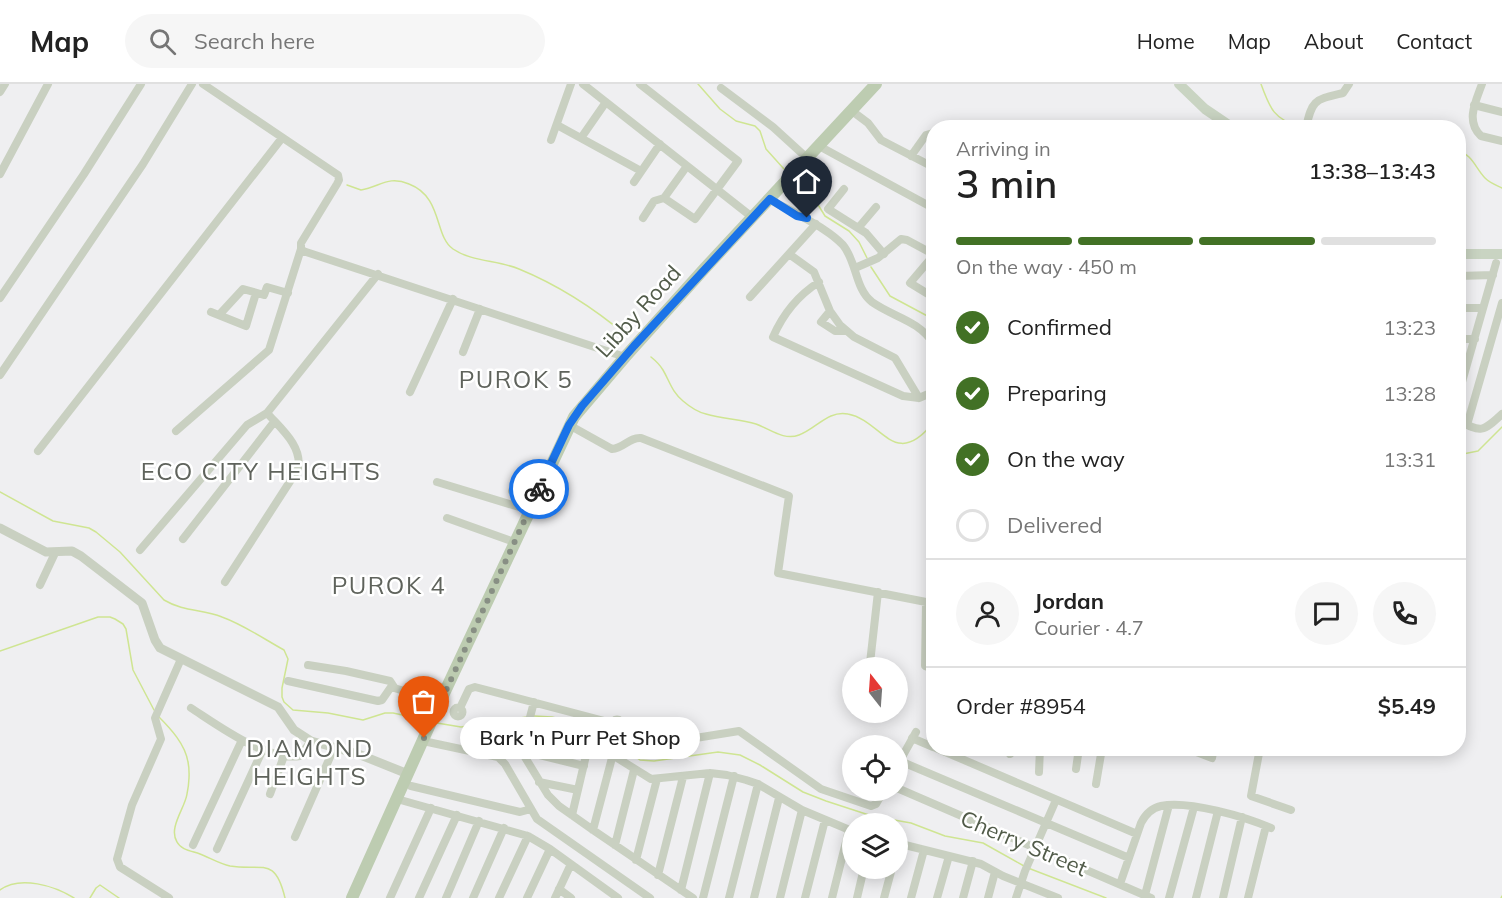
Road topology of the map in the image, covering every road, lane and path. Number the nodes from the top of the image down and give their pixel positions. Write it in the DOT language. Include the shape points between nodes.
graph roads {
  1 [pos="5,84"];
  2 [pos="48,84"];
  3 [pos="141,84"];
  4 [pos="192,84"];
  5 [pos="203,84"];
  6 [pos="571,84"];
  7 [pos="583,84"];
  8 [pos="640,84"];
  9 [pos="876,84"];
  10 [pos="1179,84"];
  11 [pos="1349,84"];
  12 [pos="1482,84"];
  13 [pos="721,87"];
  14 [pos="0,93"];
  15 [pos="606,102"];
  16 [pos="1474,105"];
  17 [pos="852,111"];
  18 [pos="1502,112"];
  19 [pos="1221,120"];
  20 [pos="1308,120"];
  21 [pos="557,125"];
  22 [pos="926,135"];
  23 [pos="282,138"];
  24 [pos="581,138"];
  25 [pos="551,140"];
  26 [pos="1502,141"];
  27 [pos="660,144"];
  28 [pos="819,146"];
  29 [pos="911,156"];
  30 [pos="807,158"];
  31 [pos="926,164"];
  32 [pos="687,166"];
  33 [pos="641,171"];
  34 [pos="0,174"];
  35 [pos="634,182"];
  36 [pos="786,182"];
  37 [pos="717,189"];
  38 [pos="844,189"];
  39 [pos="664,198"];
  40 [pos="770,199"];
  41 [pos="797,201"];
  42 [pos="926,204"];
  43 [pos="876,207"];
  44 [pos="789,209"];
  45 [pos="752,217"];
  46 [pos="643,218"];
  47 [pos="807,218"];
  48 [pos="816,224"];
  49 [pos="858,227"];
  50 [pos="301,249"];
  51 [pos="926,251"];
  52 [pos="789,254"];
  53 [pos="884,254"];
  54 [pos="1466,255"];
  55 [pos="1499,259"];
  56 [pos="926,264"];
  57 [pos="855,268"];
  58 [pos="378,274"];
  59 [pos="1493,275"];
  60 [pos="1466,276"];
  61 [pos="819,282"];
  62 [pos="256,293"];
  63 [pos="288,293"];
  64 [pos="926,293"];
  65 [pos="750,297"];
  66 [pos="0,298"];
  67 [pos="453,299"];
  68 [pos="1502,303"];
  69 [pos="1466,308"];
  70 [pos="1483,308"];
  71 [pos="480,309"];
  72 [pos="830,311"];
  73 [pos="211,312"];
  74 [pos="219,315"];
  75 [pos="845,331"];
  76 [pos="926,335"];
  77 [pos="1466,339"];
  78 [pos="1474,339"];
  79 [pos="463,352"];
  80 [pos="624,357"];
  81 [pos="1466,366"];
  82 [pos="0,375"];
  83 [pos="410,392"];
  84 [pos="926,395"];
  85 [pos="918,398"];
  86 [pos="267,413"];
  87 [pos="1502,414"];
  88 [pos="274,422"];
  89 [pos="569,425"];
  90 [pos="1467,425"];
  91 [pos="176,431"];
  92 [pos="38,452"];
  93 [pos="437,482"];
  94 [pos="512,491"];
  95 [pos="535,498"];
  96 [pos="529,510"];
  97 [pos="447,518"];
  98 [pos="0,528"];
  99 [pos="183,539"];
  100 [pos="514,542"];
  101 [pos="140,549"];
  102 [pos="55,553"];
  103 [pos="225,582"];
  104 [pos="40,585"];
  105 [pos="878,592"];
  106 [pos="926,602"];
  107 [pos="926,649"];
  108 [pos="871,657"];
  109 [pos="182,659"];
  110 [pos="308,665"];
  111 [pos="926,667"];
  112 [pos="288,681"];
  113 [pos="394,687"];
  114 [pos="534,702"];
  115 [pos="439,705"];
  116 [pos="191,708"];
  117 [pos="460,708"];
  118 [pos="529,719"];
  119 [pos="612,723"];
  120 [pos="424,739"];
  121 [pos="242,740"];
  122 [pos="311,741"];
  123 [pos="678,741"];
  124 [pos="926,742"];
  125 [pos="589,743"];
  126 [pos="908,746"];
  127 [pos="334,748"];
  128 [pos="262,749"];
  129 [pos="523,751"];
  130 [pos="613,754"];
  131 [pos="285,756"];
  132 [pos="954,756"];
  133 [pos="1040,756"];
  134 [pos="1078,756"];
  135 [pos="1101,756"];
  136 [pos="1258,756"];
  137 [pos="584,766"];
  138 [pos="908,768"];
  139 [pos="1076,769"];
  140 [pos="634,770"];
  141 [pos="1039,772"];
  142 [pos="710,773"];
  143 [pos="734,776"];
  144 [pos="683,777"];
  145 [pos="657,779"];
  146 [pos="410,780"];
  147 [pos="539,782"];
  148 [pos="758,784"];
  149 [pos="1096,784"];
  150 [pos="578,790"];
  151 [pos="908,793"];
  152 [pos="270,794"];
  153 [pos="780,798"];
  154 [pos="842,798"];
  155 [pos="397,799"];
  156 [pos="1056,800"];
  157 [pos="854,801"];
  158 [pos="878,801"];
  159 [pos="1168,805"];
  160 [pos="1194,807"];
  161 [pos="431,808"];
  162 [pos="531,809"];
  163 [pos="802,810"];
  164 [pos="1291,810"];
  165 [pos="1218,811"];
  166 [pos="457,815"];
  167 [pos="572,815"];
  168 [pos="1242,817"];
  169 [pos="825,820"];
  170 [pos="479,821"];
  171 [pos="1046,822"];
  172 [pos="842,827"];
  173 [pos="504,828"];
  174 [pos="594,830"];
  175 [pos="1137,834"];
  176 [pos="528,836"];
  177 [pos="295,837"];
  178 [pos="194,845"];
  179 [pos="615,845"];
  180 [pos="908,846"];
  181 [pos="1035,847"];
  182 [pos="217,849"];
  183 [pos="550,849"];
  184 [pos="924,850"];
  185 [pos="949,856"];
  186 [pos="1129,858"];
  187 [pos="636,860"];
  188 [pos="973,861"];
  189 [pos="842,862"];
  190 [pos="571,864"];
  191 [pos="995,872"];
  192 [pos="618,873"];
  193 [pos="658,875"];
  194 [pos="861,879"];
  195 [pos="889,879"];
  196 [pos="1020,883"];
  197 [pos="1120,884"];
  198 [pos="559,889"];
  199 [pos="681,890"];
  200 [pos="1044,895"];
  201 [pos="1148,896"];
  202 [pos="169,898"];
  203 [pos="352,898"];
  204 [pos="390,898"];
  205 [pos="419,898"];
  206 [pos="446,898"];
  207 [pos="473,898"];
  208 [pos="499,898"];
  209 [pos="526,898"];
  210 [pos="555,898"];
  211 [pos="571,898"];
  212 [pos="618,898"];
  213 [pos="650,898"];
  214 [pos="658,898"];
  215 [pos="693,898"];
  216 [pos="703,898"];
  217 [pos="729,898"];
  218 [pos="754,898"];
  219 [pos="780,898"];
  220 [pos="805,898"];
  221 [pos="832,898"];
  222 [pos="857,898"];
  223 [pos="884,898"];
  224 [pos="911,898"];
  225 [pos="937,898"];
  226 [pos="963,898"];
  227 [pos="988,898"];
  228 [pos="1016,898"];
  229 [pos="1058,898"];
  230 [pos="1169,898"];
  231 [pos="1196,898"];
  232 [pos="1222,898"];
  233 [pos="1248,898"];
  1 -- 14 [label="street"];
  2 -- 34 [label="street"];
  3 -- 66 [label="street"];
  4 -- 82 [label="street" via="143,164"];
  5 -- 23 [label="street"];
  6 -- 21 [label="street"];
  7 -- 15 [label="street"];
  8 -- 37 [label="street" via="738,161"];
  9 -- 17 [label="main road, Libby Road"];
  10 -- 19 [label="main road"];
  11 -- 20 [label="street" via="1343,93 1315,102"];
  12 -- 16 [label="street"];
  13 -- 30 [label="street"];
  15 -- 24 [label="street"];
  15 -- 27 [label="street"];
  16 -- 18 [label="street"];
  16 -- 26 [label="street" via="1477,133"];
  17 -- 28 [label="main road, Libby Road"];
  17 -- 29 [label="street" via="881,140"];
  21 -- 24 [label="street"];
  21 -- 25 [label="street"];
  22 -- 29 [label="street"];
  23 -- 50 [label="street" via="339,177 302,240"];
  23 -- 92 [label="street"];
  24 -- 33 [label="street"];
  27 -- 32 [label="street"];
  27 -- 33 [label="street"];
  28 -- 30 [label="main road, Libby Road"];
  28 -- 42 [label="street"];
  29 -- 31 [label="street"];
  30 -- 36 [label="main road, Libby Road"];
  32 -- 37 [label="street"];
  32 -- 39 [label="street"];
  33 -- 35 [label="street"];
  36 -- 40 [label="main road, Libby Road"];
  36 -- 41 [label="street"];
  37 -- 39 [label="street" via="695,219"];
  37 -- 45 [label="street"];
  38 -- 49 [label="street" via="828,209"];
  39 -- 46 [label="street" via="654,201"];
  40 -- 44 [label="street"];
  40 -- 45 [label="main road, Libby Road"];
  41 -- 44 [label="street"];
  41 -- 47 [label="street"];
  43 -- 49 [label="street"];
  44 -- 47 [label="street"];
  45 -- 80 [label="main road, Libby Road"];
  47 -- 48 [label="street"];
  48 -- 52 [label="street"];
  48 -- 57 [label="street" via="845,247"];
  49 -- 53 [label="street"];
  50 -- 58 [label="street"];
  50 -- 63 [label="street"];
  51 -- 53 [label="street" via="902,239"];
  52 -- 61 [label="street" via="811,268"];
  52 -- 65 [label="street"];
  53 -- 57 [label="street"];
  54 -- 55 [label="main road"];
  55 -- 59 [label="street"];
  56 -- 64 [label="street" via="910,283"];
  57 -- 76 [label="street" via="862,290 872,302 916,324"];
  58 -- 67 [label="street"];
  58 -- 86 [label="street"];
  59 -- 60 [label="street"];
  59 -- 70 [label="street"];
  61 -- 72 [label="street"];
  61 -- 85 [label="street" via="787,310 773,337 903,396"];
  62 -- 63 [label="street" via="264,295 267,287"];
  62 -- 74 [label="street" via="243,288"];
  62 -- 74 [label="street" via="246,326"];
  63 -- 91 [label="street" via="267,353"];
  67 -- 71 [label="street"];
  67 -- 83 [label="street"];
  68 -- 90 [label="street"];
  69 -- 70 [label="street"];
  70 -- 78 [label="street"];
  71 -- 79 [label="street"];
  71 -- 80 [label="street"];
  72 -- 75 [label="street"];
  72 -- 75 [label="street" via="821,322 835,331"];
  73 -- 74 [label="street"];
  75 -- 85 [label="street" via="895,358"];
  77 -- 78 [label="street"];
  78 -- 81 [label="street"];
  80 -- 89 [label="main road, Libby Road"];
  84 -- 85 [label="street"];
  86 -- 88 [label="street"];
  86 -- 101 [label="street" via="247,424"];
  87 -- 90 [label="street" via="1483,430"];
  88 -- 99 [label="street"];
  88 -- 103 [label="street" via="296,448 298,469"];
  89 -- 95 [label="main road, Libby Road"];
  89 -- 105 [label="street" via="612,449 641,438 789,496 778,573"];
  93 -- 96 [label="street"];
  94 -- 95 [label="street"];
  95 -- 96 [label="main road, Libby Road"];
  96 -- 100 [label="main road, Libby Road"];
  97 -- 100 [label="street"];
  98 -- 102 [label="street"];
  100 -- 115 [label="main road, Libby Road"];
  102 -- 104 [label="street"];
  102 -- 109 [label="street" via="76,552 140,601 158,645"];
  105 -- 106 [label="street"];
  105 -- 108 [label="street"];
  107 -- 111 [label="street"];
  109 -- 122 [label="street" via="278,707 294,730"];
  109 -- 202 [label="street" via="155,718 161,739 132,806 117,859 120,867"];
  110 -- 113 [label="street" via="382,679"];
  112 -- 113 [label="street" via="378,701 388,688"];
  113 -- 115 [label="street"];
  114 -- 117 [label="street" via="474,687 469,689"];
  114 -- 118 [label="street"];
  114 -- 119 [label="street"];
  115 -- 120 [label="main road, Libby Road"];
  116 -- 121 [label="street"];
  118 -- 125 [label="street"];
  118 -- 129 [label="street"];
  120 -- 146 [label="main road, Libby Road"];
  120 -- 162 [label="street" via="502,760"];
  121 -- 128 [label="street"];
  121 -- 178 [label="street"];
  122 -- 127 [label="street"];
  122 -- 131 [label="street" via="300,756"];
  123 -- 154 [label="street" via="741,731 810,783"];
  124 -- 126 [label="street" via="914,735"];
  125 -- 130 [label="street"];
  125 -- 137 [label="street"];
  127 -- 146 [label="street" via="358,754"];
  127 -- 177 [label="street"];
  128 -- 131 [label="street"];
  128 -- 182 [label="street"];
  129 -- 137 [label="street"];
  129 -- 147 [label="street"];
  130 -- 140 [label="street"];
  130 -- 174 [label="street"];
  131 -- 152 [label="street"];
  132 -- 156 [label="street"];
  133 -- 141 [label="street"];
  134 -- 139 [label="street"];
  135 -- 149 [label="street"];
  136 -- 164 [label="street" via="1251,796"];
  137 -- 150 [label="street"];
  138 -- 171 [label="street"];
  140 -- 145 [label="street"];
  140 -- 179 [label="street"];
  142 -- 143 [label="street"];
  142 -- 144 [label="street"];
  142 -- 199 [label="street"];
  143 -- 148 [label="street"];
  143 -- 216 [label="street"];
  144 -- 145 [label="street"];
  144 -- 193 [label="street"];
  145 -- 187 [label="street"];
  146 -- 155 [label="main road, Libby Road"];
  146 -- 162 [label="street" via="520,812"];
  147 -- 150 [label="street"];
  147 -- 167 [label="street"];
  148 -- 153 [label="street"];
  148 -- 217 [label="street"];
  150 -- 167 [label="street"];
  151 -- 181 [label="street, Cherry Street"];
  153 -- 163 [label="street"];
  153 -- 218 [label="street"];
  155 -- 161 [label="street"];
  155 -- 203 [label="main road, Libby Road"];
  156 -- 171 [label="street"];
  156 -- 175 [label="street"];
  157 -- 158 [label="street" via="872,806"];
  159 -- 160 [label="street"];
  159 -- 175 [label="street" via="1149,813"];
  159 -- 201 [label="street"];
  160 -- 165 [label="street"];
  160 -- 230 [label="street"];
  161 -- 166 [label="street"];
  161 -- 204 [label="street"];
  162 -- 192 [label="street"];
  163 -- 169 [label="street"];
  163 -- 219 [label="street"];
  165 -- 168 [label="street"];
  165 -- 231 [label="street"];
  166 -- 170 [label="street"];
  166 -- 205 [label="street"];
  167 -- 174 [label="street"];
  168 -- 232 [label="street"];
  168 -- 233 [label="street" via="1269,827"];
  169 -- 172 [label="street"];
  169 -- 220 [label="street"];
  170 -- 173 [label="street"];
  170 -- 206 [label="street"];
  171 -- 181 [label="street"];
  171 -- 186 [label="street"];
  173 -- 176 [label="street"];
  173 -- 207 [label="street"];
  174 -- 179 [label="street"];
  175 -- 186 [label="street"];
  176 -- 183 [label="street"];
  176 -- 208 [label="street"];
  179 -- 187 [label="street"];
  180 -- 184 [label="street"];
  181 -- 196 [label="street"];
  181 -- 197 [label="street, Cherry Street"];
  183 -- 190 [label="street"];
  183 -- 209 [label="street"];
  184 -- 185 [label="street"];
  184 -- 224 [label="street"];
  185 -- 188 [label="street"];
  185 -- 225 [label="street"];
  186 -- 197 [label="street"];
  187 -- 193 [label="street"];
  188 -- 191 [label="street"];
  188 -- 226 [label="street"];
  189 -- 221 [label="street"];
  190 -- 198 [label="street"];
  190 -- 212 [label="street"];
  191 -- 196 [label="street"];
  191 -- 227 [label="street"];
  192 -- 213 [label="street"];
  192 -- 214 [label="street"];
  193 -- 199 [label="street"];
  194 -- 222 [label="street"];
  195 -- 223 [label="street"];
  196 -- 200 [label="street"];
  196 -- 228 [label="street"];
  197 -- 201 [label="street, Cherry Street"];
  198 -- 210 [label="street"];
  198 -- 211 [label="street"];
  199 -- 215 [label="street"];
  200 -- 229 [label="street"];
}
